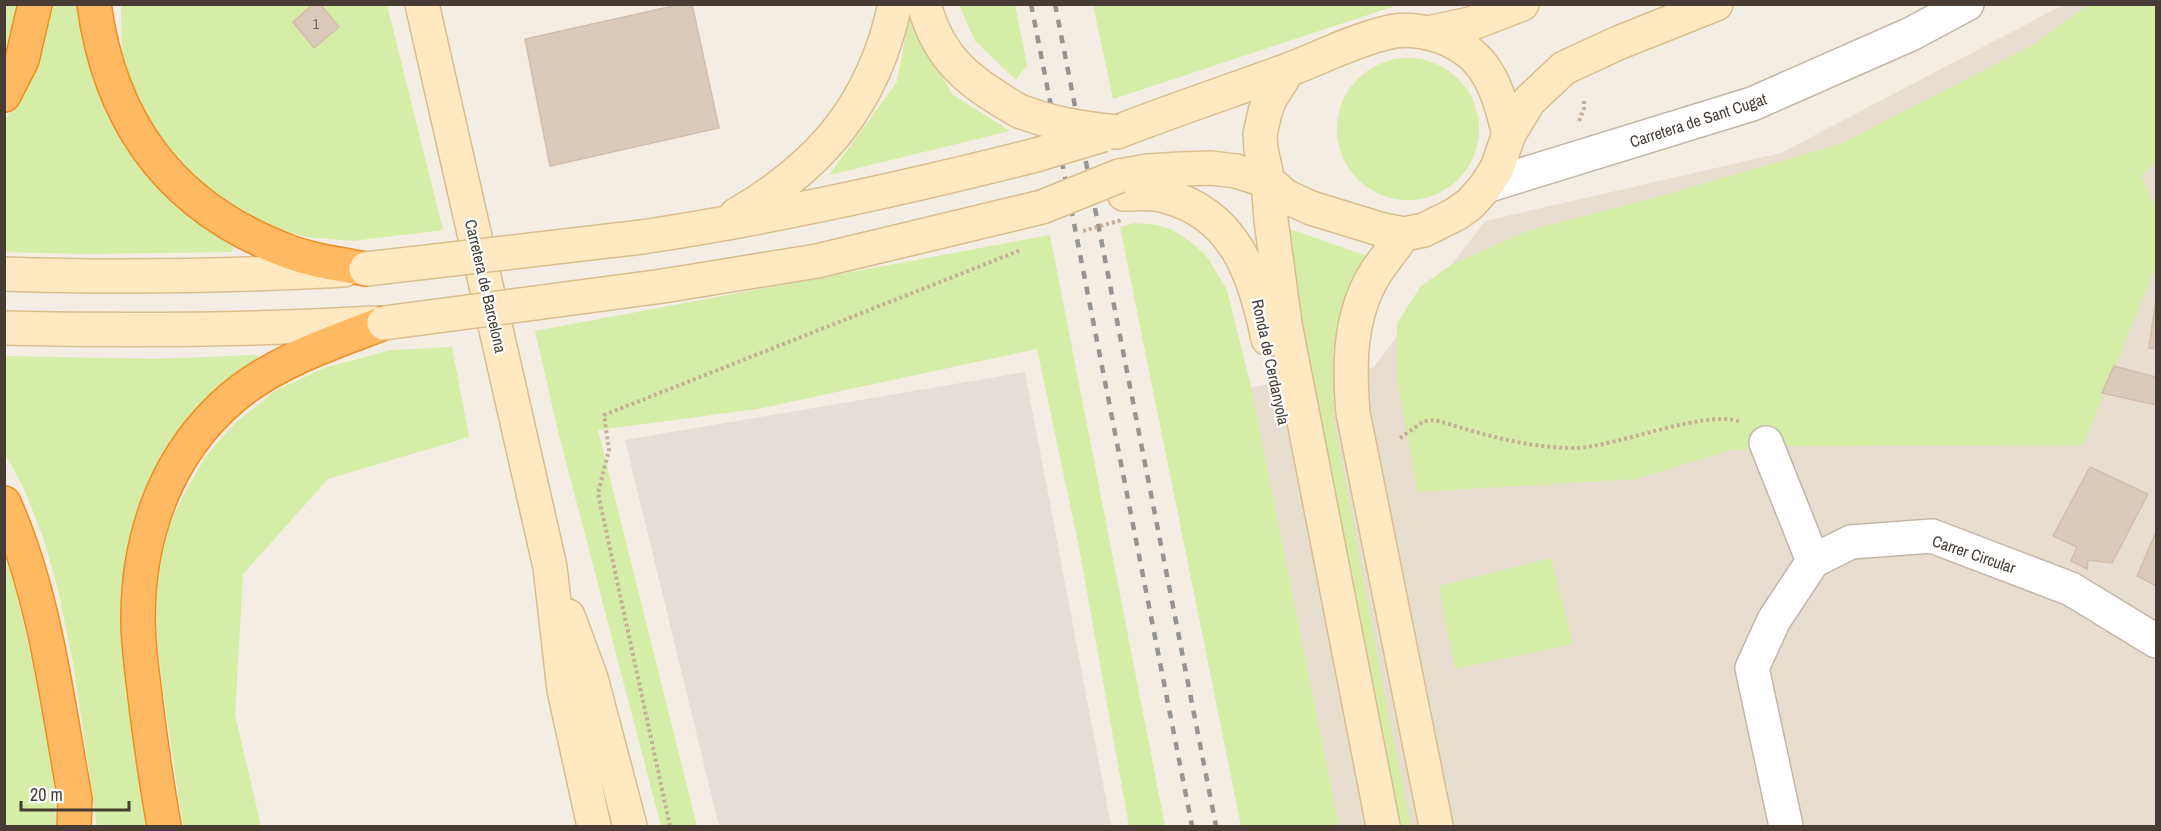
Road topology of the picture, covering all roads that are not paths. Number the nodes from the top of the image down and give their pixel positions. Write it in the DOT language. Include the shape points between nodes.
graph roads {
  1 [pos="35,4"];
  2 [pos="94,4"];
  3 [pos="102,4"];
  4 [pos="422,4"];
  5 [pos="895,4"];
  6 [pos="924,4"];
  7 [pos="1522,4"];
  8 [pos="1716,4"];
  9 [pos="1967,4"];
  10 [pos="1428,33"];
  11 [pos="99,37"];
  12 [pos="1288,70"];
  13 [pos="4,95"];
  14 [pos="1117,132"];
  15 [pos="1509,134"];
  16 [pos="1268,181"];
  17 [pos="1486,186"];
  18 [pos="1122,197"];
  19 [pos="713,226"];
  20 [pos="1404,234"];
  21 [pos="366,269"];
  22 [pos="4,274"];
  23 [pos="384,322"];
  24 [pos="4,328"];
  25 [pos="1766,443"];
  26 [pos="4,503"];
  27 [pos="1813,561"];
  28 [pos="550,567"];
  29 [pos="2157,641"];
  30 [pos="1355,685"];
  31 [pos="76,817"];
  32 [pos="164,826"];
  33 [pos="594,826"];
  34 [pos="630,826"];
  35 [pos="1383,826"];
  36 [pos="1437,826"];
  37 [pos="1785,826"];
  1 -- 13 [label="highway" via="22,60"];
  2 -- 11 [label="highway"];
  3 -- 11 [label="main road"];
  4 -- 28 [label="main road, Carretera de Barcelona"];
  5 -- 19 [label="main road" via="889,32 866,90 830,142 781,187"];
  6 -- 14 [label="main road, bridge" via="948,55 964,76 988,93 1019,111 1060,124"];
  7 -- 10 [label="main road" via="1470,24"];
  8 -- 15 [label="main road" via="1564,68 1529,101"];
  9 -- 17 [label="street, Carretera de Sant Cugat" via="1911,34 1752,104"];
  10 -- 12 [label="main road" via="1387,32"];
  10 -- 15 [label="main road" via="1459,44 1477,58 1499,96"];
  11 -- 21 [label="highway" via="121,101 138,135 187,194 218,218 283,250"];
  12 -- 14 [label="main road"];
  12 -- 16 [label="main road, Ronda de Cerdanyola" via="1270,99 1260,134"];
  14 -- 19 [label="main road, bridge" via="911,187"];
  15 -- 17 [label="main road"];
  16 -- 18 [label="main road" via="1211,168 1148,171"];
  16 -- 20 [label="main road" via="1285,196 1311,208"];
  16 -- 30 [label="main road, Ronda de Cerdanyola" via="1285,324"];
  17 -- 20 [label="main road" via="1456,214 1424,230"];
  18 -- 23 [label="main road, Ronda de Cerdanyola, bridge" via="1042,207 817,261 663,286"];
  18 -- 30 [label="main road, Ronda de Cerdanyola" via="1163,195 1186,203 1206,214 1241,253 1261,305 1324,624"];
  19 -- 21 [label="main road, bridge"];
  20 -- 36 [label="main road" via="1376,272 1355,321 1350,382 1353,413"];
  21 -- 22 [label="main road" via="231,276"];
  23 -- 24 [label="main road, Ronda de Cerdanyola" via="135,331"];
  23 -- 32 [label="highway" via="282,365 234,396 191,444 161,496 142,554 138,622"];
  25 -- 27 [label="street"];
  26 -- 31 [label="highway" via="25,558 42,625"];
  27 -- 29 [label="street, Carrer Circular" via="1851,542 1932,537 2071,589"];
  27 -- 37 [label="street, Carrer Circular" via="1774,620 1752,668"];
  28 -- 33 [label="main road, Carretera de Barcelona" via="564,690"];
  28 -- 34 [label="main road, Carretera de Barcelona" via="591,678"];
  30 -- 35 [label="main road, Ronda de Cerdanyola"];
}
